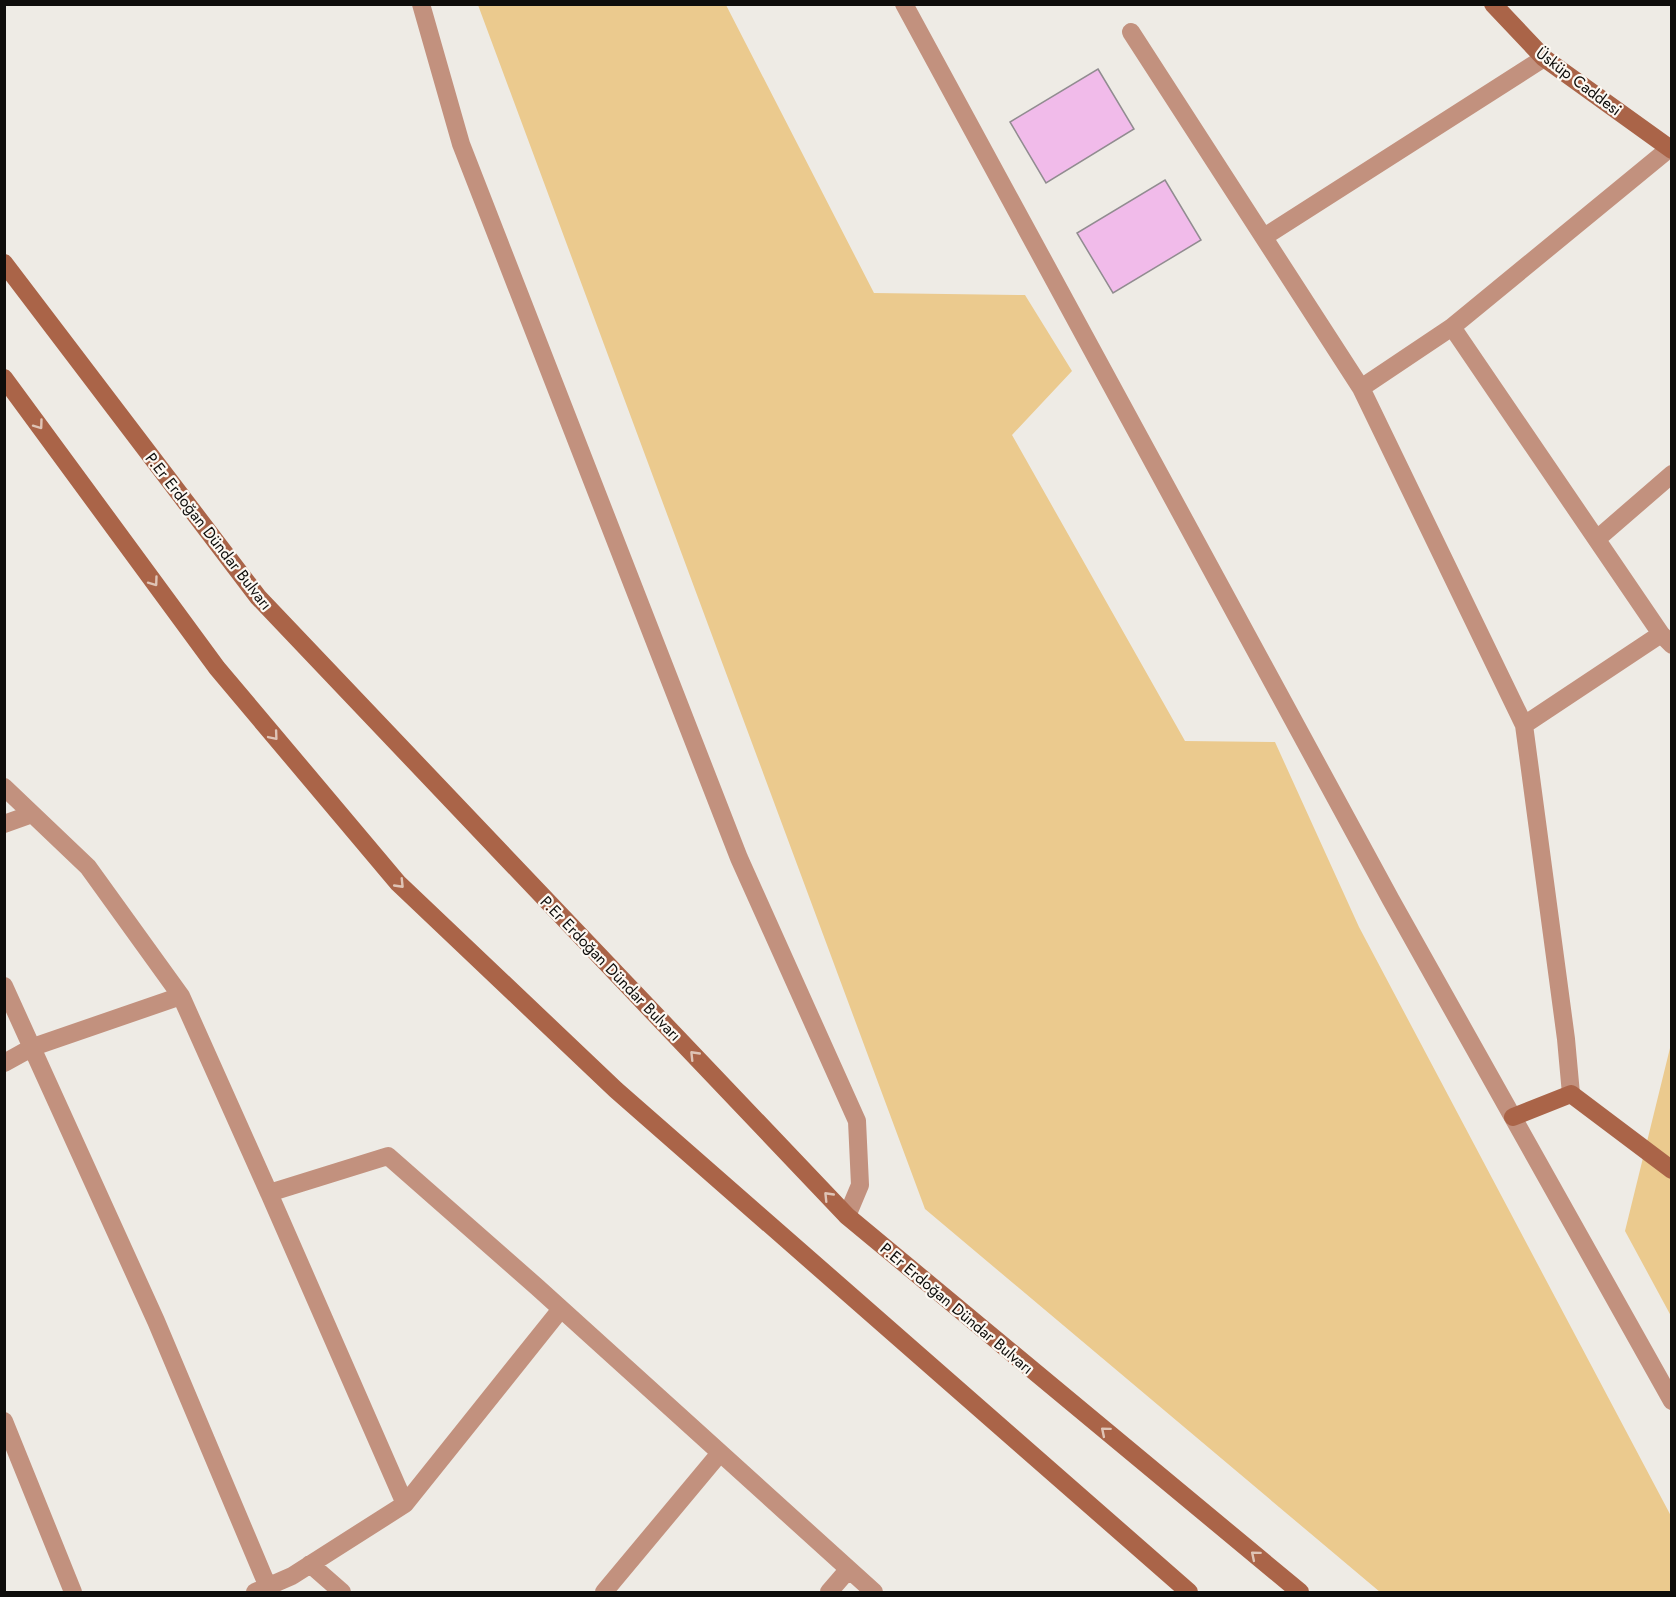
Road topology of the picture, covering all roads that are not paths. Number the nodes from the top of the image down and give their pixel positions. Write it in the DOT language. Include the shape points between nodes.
graph roads {
  1 [pos="421,4"];
  2 [pos="904,4"];
  3 [pos="1493,4"];
  4 [pos="1131,32"];
  5 [pos="1544,58"];
  6 [pos="1671,149"];
  7 [pos="1264,237"];
  8 [pos="4,263"];
  9 [pos="1452,327"];
  10 [pos="4,378"];
  11 [pos="1361,388"];
  12 [pos="1671,474"];
  13 [pos="1597,539"];
  14 [pos="1666,640"];
  15 [pos="1524,725"];
  16 [pos="4,787"];
  17 [pos="32,814"];
  18 [pos="4,824"];
  19 [pos="4,986"];
  20 [pos="181,996"];
  21 [pos="33,1047"];
  22 [pos="4,1063"];
  23 [pos="1571,1094"];
  24 [pos="1513,1117"];
  25 [pos="1671,1170"];
  26 [pos="269,1193"];
  27 [pos="847,1216"];
  28 [pos="561,1309"];
  29 [pos="1671,1401"];
  30 [pos="4,1421"];
  31 [pos="720,1453"];
  32 [pos="405,1504"];
  33 [pos="310,1564"];
  34 [pos="848,1570"];
  35 [pos="261,1590"];
  36 [pos="73,1593"];
  37 [pos="342,1593"];
  38 [pos="604,1593"];
  39 [pos="829,1593"];
  40 [pos="873,1593"];
  41 [pos="1189,1593"];
  42 [pos="1300,1593"];
  1 -- 27 [label="street" via="461,144 717,802 857,1121 860,1185"];
  2 -- 24 [label="street"];
  3 -- 5 [label="main road, Üsküp Caddesi"];
  4 -- 7 [label="street"];
  5 -- 6 [label="main road, Üsküp Caddesi"];
  5 -- 7 [label="street"];
  6 -- 9 [label="street"];
  7 -- 11 [label="street"];
  27 -- 8 [label="main road, P.Er Erdoğan Dündar Bulvarı, one-way" via="258,597"];
  9 -- 11 [label="street"];
  9 -- 13 [label="street"];
  10 -- 41 [label="main road, one-way" via="217,668 398,883 616,1090"];
  11 -- 15 [label="street"];
  12 -- 13 [label="street"];
  13 -- 14 [label="street"];
  14 -- 15 [label="street"];
  15 -- 23 [label="street"];
  16 -- 17 [label="street"];
  17 -- 18 [label="street"];
  17 -- 20 [label="street" via="88,867"];
  19 -- 21 [label="street"];
  20 -- 21 [label="street"];
  20 -- 26 [label="street"];
  21 -- 22 [label="street"];
  21 -- 35 [label="street" via="156,1321"];
  23 -- 24 [label="main road"];
  23 -- 25 [label="main road"];
  24 -- 29 [label="street"];
  26 -- 28 [label="street" via="388,1156"];
  26 -- 32 [label="street"];
  42 -- 27 [label="main road, P.Er Erdoğan Dündar Bulvarı, one-way"];
  28 -- 31 [label="street"];
  28 -- 32 [label="street"];
  30 -- 36 [label="street"];
  31 -- 34 [label="street"];
  31 -- 38 [label="street"];
  32 -- 33 [label="street"];
  33 -- 35 [label="street"];
  33 -- 37 [label="street"];
  34 -- 39 [label="street"];
  34 -- 40 [label="street"];
}
